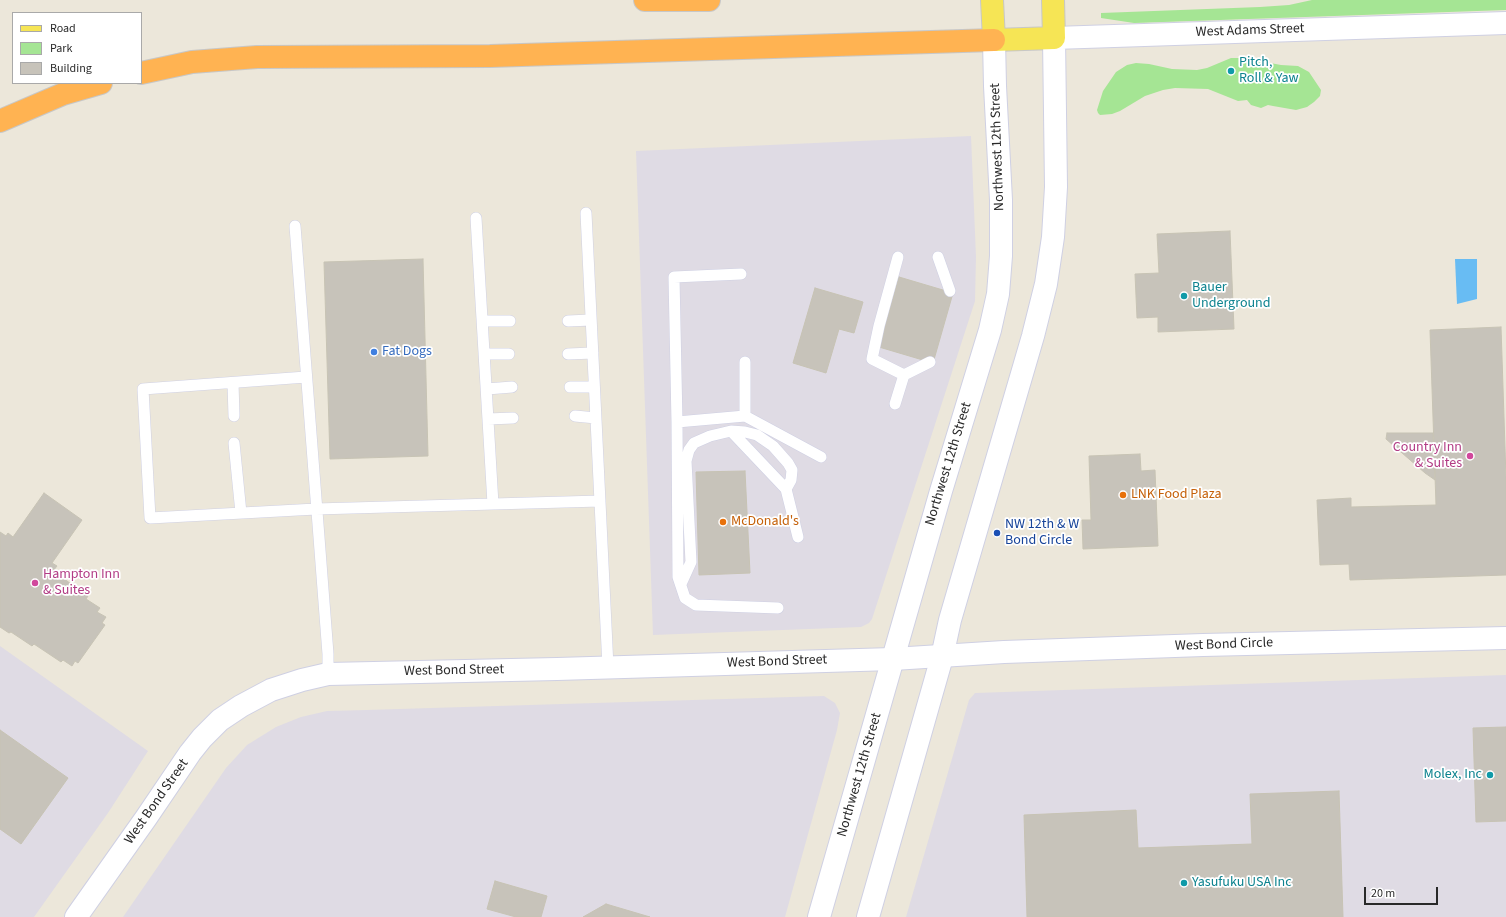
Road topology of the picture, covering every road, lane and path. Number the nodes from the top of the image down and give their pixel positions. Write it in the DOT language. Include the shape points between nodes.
graph roads {
  1 [pos="646,0"];
  2 [pos="709,0"];
  3 [pos="992,0"];
  4 [pos="1053,0"];
  5 [pos="1506,23"];
  6 [pos="1054,38"];
  7 [pos="994,40"];
  8 [pos="142,73"];
  9 [pos="98,84"];
  10 [pos="0,120"];
  11 [pos="586,213"];
  12 [pos="476,218"];
  13 [pos="295,226"];
  14 [pos="898,257"];
  15 [pos="938,257"];
  16 [pos="742,274"];
  17 [pos="950,291"];
  18 [pos="591,320"];
  19 [pos="483,321"];
  20 [pos="510,321"];
  21 [pos="568,321"];
  22 [pos="593,353"];
  23 [pos="484,354"];
  24 [pos="509,354"];
  25 [pos="568,354"];
  26 [pos="746,362"];
  27 [pos="930,362"];
  28 [pos="904,375"];
  29 [pos="306,377"];
  30 [pos="233,383"];
  31 [pos="512,387"];
  32 [pos="570,387"];
  33 [pos="594,387"];
  34 [pos="486,388"];
  35 [pos="895,404"];
  36 [pos="234,416"];
  37 [pos="574,416"];
  38 [pos="744,416"];
  39 [pos="513,418"];
  40 [pos="596,418"];
  41 [pos="488,419"];
  42 [pos="677,422"];
  43 [pos="731,431"];
  44 [pos="234,443"];
  45 [pos="821,457"];
  46 [pos="786,489"];
  47 [pos="600,501"];
  48 [pos="493,504"];
  49 [pos="316,509"];
  50 [pos="241,513"];
  51 [pos="798,538"];
  52 [pos="681,584"];
  53 [pos="778,608"];
  54 [pos="1506,638"];
  55 [pos="942,656"];
  56 [pos="893,659"];
  57 [pos="608,667"];
  58 [pos="328,674"];
  59 [pos="76,917"];
  60 [pos="819,917"];
  61 [pos="868,917"];
  1 -- 2 [label="highway"];
  3 -- 7 [label="main road, Northwest 12th Street"];
  4 -- 6 [label="main road"];
  5 -- 6 [label="main road, West Adams Street"];
  6 -- 7 [label="main road, West Adams Street"];
  6 -- 55 [label="main road" via="1056,188 1053,237 1046,284"];
  7 -- 8 [label="highway" via="490,56 257,57 192,62"];
  7 -- 56 [label="main road, Northwest 12th Street" via="1001,200 998,294 990,330"];
  9 -- 10 [label="highway" via="63,94"];
  11 -- 18 [label="lane"];
  12 -- 19 [label="lane"];
  13 -- 29 [label="lane"];
  14 -- 28 [label="lane" via="892,292 872,359"];
  15 -- 17 [label="lane"];
  16 -- 42 [label="lane" via="674,277"];
  18 -- 21 [label="lane"];
  18 -- 22 [label="lane"];
  19 -- 20 [label="lane"];
  19 -- 23 [label="lane"];
  22 -- 25 [label="lane"];
  22 -- 33 [label="lane"];
  23 -- 24 [label="lane"];
  23 -- 34 [label="lane"];
  26 -- 38 [label="lane"];
  27 -- 28 [label="lane"];
  28 -- 35 [label="lane"];
  29 -- 30 [label="lane"];
  29 -- 49 [label="lane"];
  30 -- 36 [label="lane"];
  30 -- 50 [label="lane" via="143,389 150,518"];
  31 -- 34 [label="lane"];
  32 -- 33 [label="lane"];
  33 -- 40 [label="lane"];
  34 -- 41 [label="lane"];
  37 -- 40 [label="lane"];
  38 -- 42 [label="lane"];
  38 -- 45 [label="lane"];
  39 -- 41 [label="lane"];
  40 -- 47 [label="lane"];
  41 -- 48 [label="lane"];
  42 -- 52 [label="lane" via="678,577"];
  43 -- 46 [label="lane"];
  43 -- 46 [label="lane" via="757,435 773,446 792,470 791,480"];
  43 -- 52 [label="lane" via="694,443 689,450 686,461 691,562"];
  44 -- 50 [label="lane"];
  46 -- 51 [label="lane"];
  47 -- 48 [label="lane"];
  47 -- 57 [label="lane"];
  48 -- 49 [label="lane"];
  49 -- 50 [label="lane"];
  49 -- 58 [label="lane"];
  52 -- 53 [label="lane" via="685,598 696,605"];
  54 -- 55 [label="main road, West Bond Circle" via="1203,644"];
  55 -- 56 [label="main road, West Bond Street"];
  55 -- 61 [label="main road"];
  56 -- 57 [label="main road, West Bond Street"];
  56 -- 60 [label="main road, Northwest 12th Street"];
  57 -- 58 [label="main road, West Bond Street"];
  58 -- 59 [label="main road, West Bond Street" via="271,690 220,720 190,753"];
}
